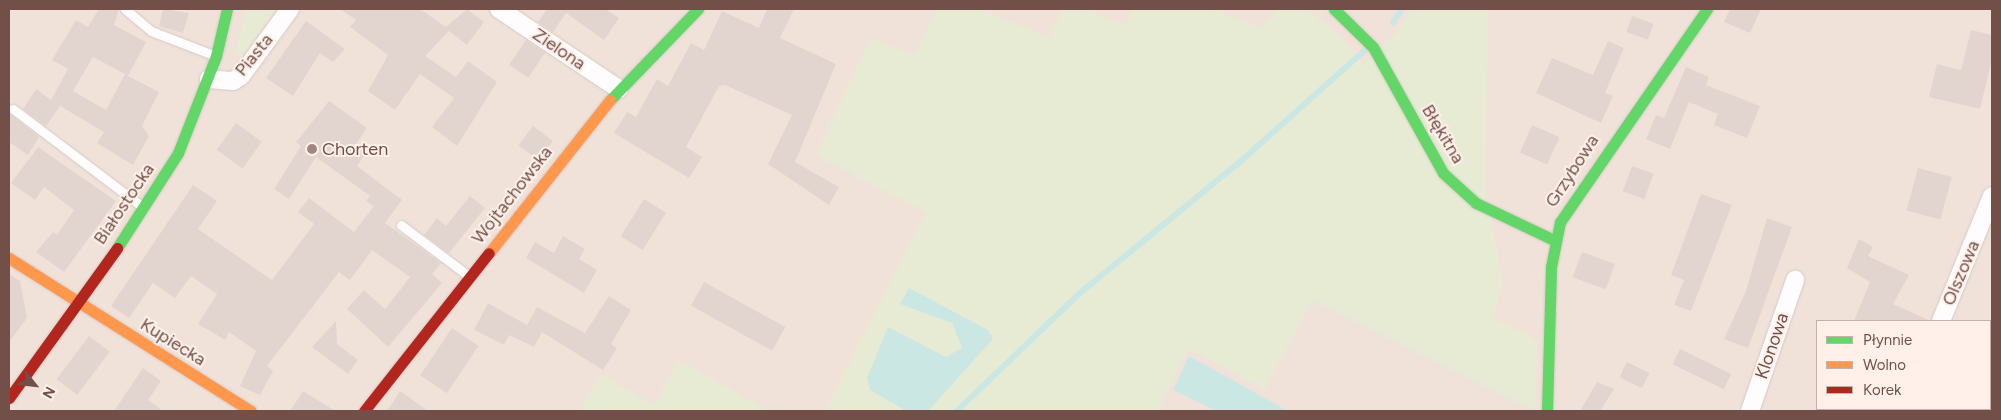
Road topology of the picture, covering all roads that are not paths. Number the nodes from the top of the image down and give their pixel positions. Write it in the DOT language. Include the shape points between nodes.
graph roads {
  1 [pos="125,9"];
  2 [pos="227,9"];
  3 [pos="290,9"];
  4 [pos="499,9"];
  5 [pos="698,9"];
  6 [pos="1334,9"];
  7 [pos="1707,9"];
  8 [pos="216,56"];
  9 [pos="209,78"];
  10 [pos="619,89"];
  11 [pos="13,109"];
  12 [pos="1992,196"];
  13 [pos="145,209"];
  14 [pos="402,224"];
  15 [pos="1554,240"];
  16 [pos="9,258"];
  17 [pos="470,277"];
  18 [pos="1794,280"];
  19 [pos="77,302"];
  20 [pos="1940,320"];
  21 [pos="9,398"];
  22 [pos="250,411"];
  23 [pos="364,411"];
  24 [pos="1548,411"];
  25 [pos="1750,411"];
  1 -- 8 [label="lane" via="151,32"];
  2 -- 8 [label="street, Białostocka"];
  3 -- 9 [label="street, Piasta" via="241,76 233,81"];
  4 -- 10 [label="street, Zielona"];
  5 -- 10 [label="street, Wojtachowska"];
  6 -- 15 [label="street, Błękitna" via="1377,53 1443,173 1476,203"];
  7 -- 15 [label="street, Grzybowa" via="1581,186 1560,222"];
  8 -- 9 [label="street, Białostocka"];
  9 -- 13 [label="street, Białostocka" via="178,152"];
  10 -- 17 [label="street, Wojtachowska"];
  11 -- 13 [label="lane"];
  12 -- 20 [label="street, Olszowa"];
  13 -- 19 [label="street, Białostocka"];
  14 -- 17 [label="lane"];
  15 -- 24 [label="street, Grzybowa"];
  16 -- 19 [label="street, Kupiecka"];
  17 -- 23 [label="street, Wojtachowska"];
  18 -- 25 [label="street, Klonowa"];
  19 -- 21 [label="street, Białostocka"];
  19 -- 22 [label="street, Kupiecka"];
}
